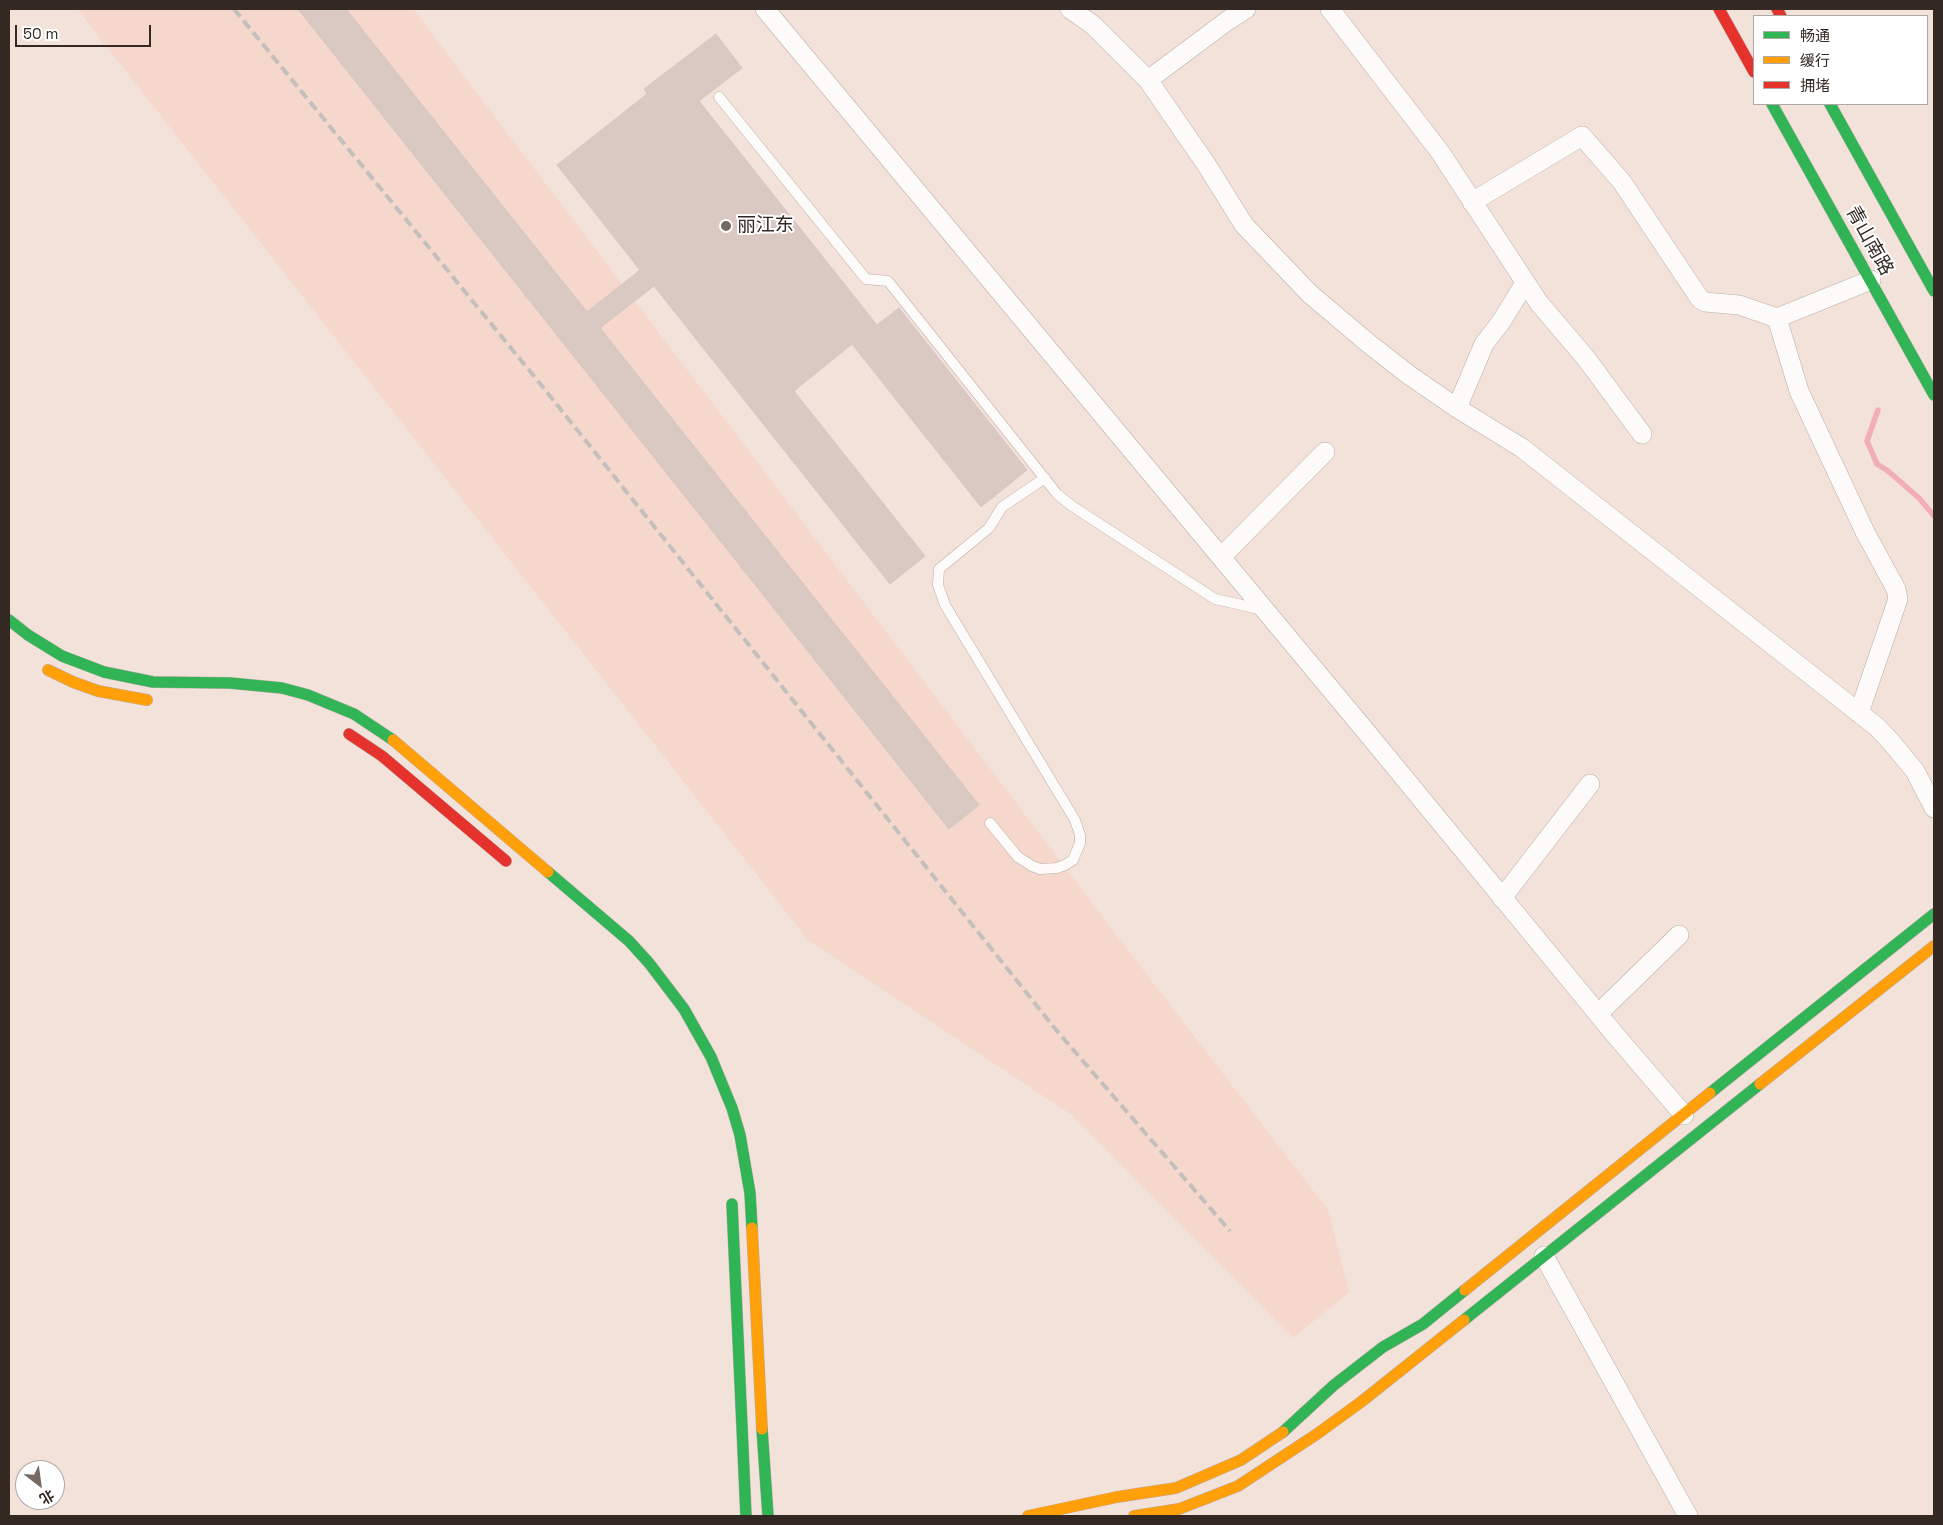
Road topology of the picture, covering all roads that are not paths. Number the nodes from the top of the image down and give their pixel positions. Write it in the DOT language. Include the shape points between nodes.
graph roads {
  1 [pos="765,9"];
  2 [pos="1070,9"];
  3 [pos="1246,9"];
  4 [pos="1330,9"];
  5 [pos="1719,9"];
  6 [pos="1753,70"];
  7 [pos="1148,80"];
  8 [pos="719,97"];
  9 [pos="1773,105"];
  10 [pos="1831,105"];
  11 [pos="1472,202"];
  12 [pos="1871,280"];
  13 [pos="1525,283"];
  14 [pos="1934,291"];
  15 [pos="1776,318"];
  16 [pos="1934,395"];
  17 [pos="1457,408"];
  18 [pos="1642,434"];
  19 [pos="1325,452"];
  20 [pos="1044,478"];
  21 [pos="1221,557"];
  22 [pos="1265,610"];
  23 [pos="9,620"];
  24 [pos="41,666"];
  25 [pos="161,701"];
  26 [pos="1860,713"];
  27 [pos="338,728"];
  28 [pos="1590,784"];
  29 [pos="1934,808"];
  30 [pos="990,823"];
  31 [pos="518,871"];
  32 [pos="1502,898"];
  33 [pos="1934,914"];
  34 [pos="1679,935"];
  35 [pos="1934,946"];
  36 [pos="1598,1014"];
  37 [pos="1684,1115"];
  38 [pos="731,1195"];
  39 [pos="1544,1256"];
  40 [pos="746,1516"];
  41 [pos="768,1516"];
  42 [pos="1028,1516"];
  43 [pos="1134,1516"];
  44 [pos="1688,1516"];
  1 -- 21 [label="street"];
  2 -- 7 [label="street" via="1093,25"];
  3 -- 7 [label="street"];
  4 -- 11 [label="street" via="1440,152"];
  5 -- 6 [label="street"];
  7 -- 17 [label="street" via="1244,226 1267,251 1310,294 1368,343"];
  8 -- 20 [label="lane" via="866,278 888,281"];
  9 -- 12 [label="street, 青山南路"];
  10 -- 14 [label="street, 青山南路"];
  11 -- 13 [label="street"];
  11 -- 15 [label="street" via="1582,136 1622,182 1700,299 1739,305"];
  12 -- 15 [label="street"];
  12 -- 16 [label="street, 青山南路"];
  13 -- 17 [label="street" via="1484,344"];
  13 -- 18 [label="street"];
  15 -- 26 [label="street" via="1799,391 1865,532 1896,589 1898,599"];
  17 -- 26 [label="street" via="1522,448"];
  19 -- 21 [label="street"];
  20 -- 22 [label="lane" via="1072,506 1215,599"];
  20 -- 30 [label="lane" via="1002,507 989,528 940,569 938,585 945,605 1075,820 1080,843 1072,860 1065,865 1040,869 1018,858"];
  21 -- 22 [label="street"];
  22 -- 32 [label="street"];
  23 -- 41 [label="street" via="62,656 104,672 152,682 256,684 282,688 354,714 402,747 629,941 649,963 684,1009 711,1057 732,1108 744,1154 750,1193"];
  24 -- 25 [label="street" via="98,691"];
  26 -- 29 [label="street" via="1904,757 1925,787"];
  27 -- 31 [label="street" via="382,756"];
  28 -- 32 [label="street"];
  32 -- 36 [label="street"];
  33 -- 37 [label="street"];
  34 -- 36 [label="street"];
  35 -- 39 [label="street"];
  36 -- 37 [label="street"];
  37 -- 42 [label="street" via="1422,1324 1383,1347 1292,1425 1241,1460 1176,1488"];
  38 -- 40 [label="street"];
  39 -- 43 [label="street" via="1361,1402 1238,1486 1180,1509"];
  39 -- 44 [label="street"];
}
